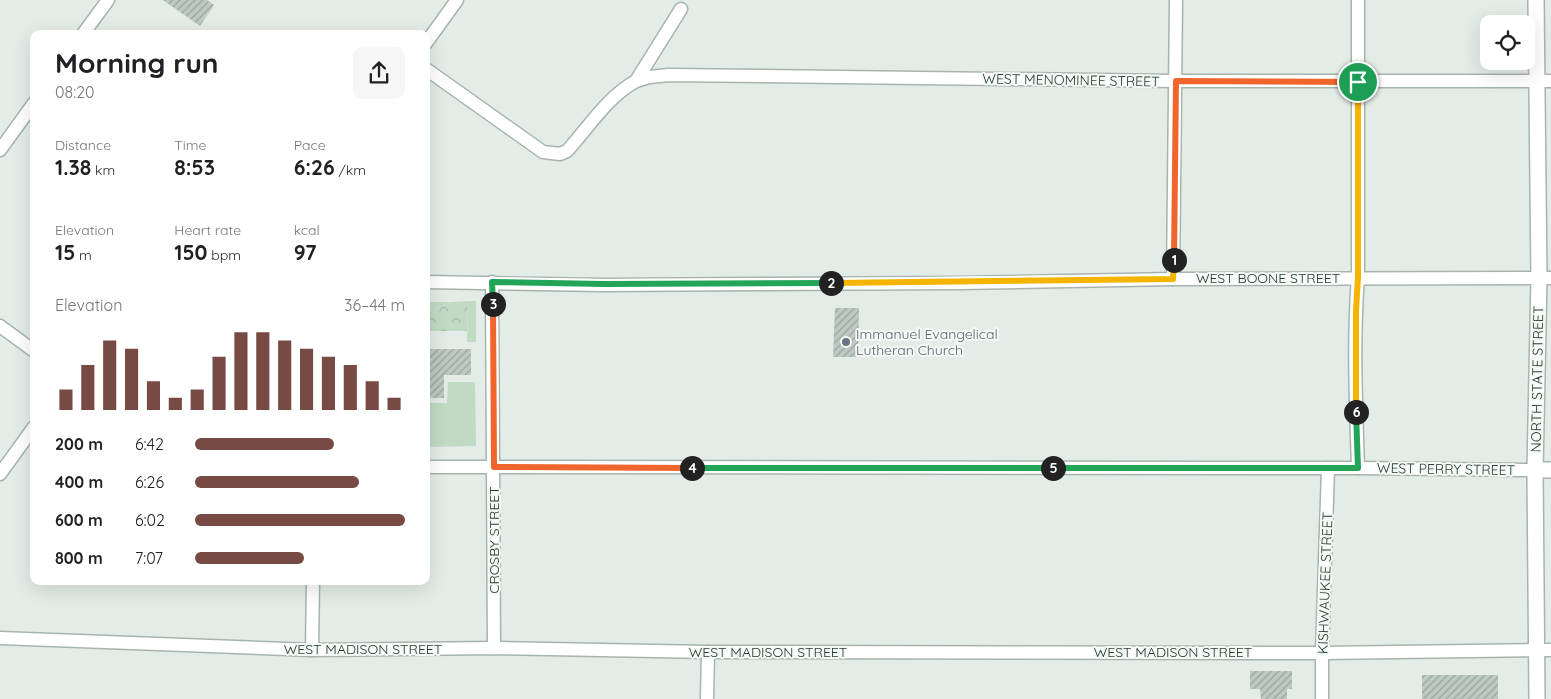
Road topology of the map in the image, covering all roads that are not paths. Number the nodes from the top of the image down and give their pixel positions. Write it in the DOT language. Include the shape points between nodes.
graph roads {
  1 [pos="108,0"];
  2 [pos="457,0"];
  3 [pos="1176,0"];
  4 [pos="1358,0"];
  5 [pos="1536,0"];
  6 [pos="681,9"];
  7 [pos="87,30"];
  8 [pos="430,37"];
  9 [pos="430,71"];
  10 [pos="636,81"];
  11 [pos="1176,81"];
  12 [pos="1544,81"];
  13 [pos="1358,82"];
  14 [pos="30,109"];
  15 [pos="0,150"];
  16 [pos="1358,277"];
  17 [pos="1545,278"];
  18 [pos="1173,279"];
  19 [pos="430,282"];
  20 [pos="492,282"];
  21 [pos="0,326"];
  22 [pos="30,348"];
  23 [pos="30,433"];
  24 [pos="494,467"];
  25 [pos="430,468"];
  26 [pos="1328,468"];
  27 [pos="1358,468"];
  28 [pos="1535,470"];
  29 [pos="1551,470"];
  30 [pos="0,474"];
  31 [pos="313,585"];
  32 [pos="0,638"];
  33 [pos="494,648"];
  34 [pos="1543,649"];
  35 [pos="312,650"];
  36 [pos="708,652"];
  37 [pos="1322,653"];
  38 [pos="707,699"];
  39 [pos="1322,699"];
  40 [pos="1536,699"];
  1 -- 7 [label="street"];
  2 -- 8 [label="street"];
  3 -- 11 [label="street"];
  4 -- 13 [label="street"];
  5 -- 12 [label="main road, NORTH STATE STREET"];
  6 -- 10 [label="street"];
  9 -- 10 [label="street" via="543,152 560,154 567,151 613,96"];
  10 -- 11 [label="street, WEST MENOMINEE STREET" via="669,75"];
  11 -- 13 [label="street, WEST MENOMINEE STREET"];
  11 -- 18 [label="street"];
  12 -- 13 [label="street, WEST MENOMINEE STREET"];
  12 -- 17 [label="main road, NORTH STATE STREET"];
  13 -- 16 [label="street"];
  14 -- 15 [label="street"];
  16 -- 17 [label="street, WEST BOONE STREET"];
  16 -- 18 [label="street, WEST BOONE STREET"];
  16 -- 27 [label="street"];
  17 -- 28 [label="main road, NORTH STATE STREET"];
  18 -- 20 [label="street, WEST BOONE STREET" via="960,283"];
  19 -- 20 [label="street, WEST BOONE STREET"];
  20 -- 24 [label="street, CROSBY STREET"];
  21 -- 22 [label="street"];
  23 -- 30 [label="street"];
  24 -- 25 [label="street, WEST PERRY STREET"];
  24 -- 26 [label="street, WEST PERRY STREET"];
  24 -- 33 [label="street, CROSBY STREET"];
  26 -- 27 [label="street, WEST PERRY STREET"];
  26 -- 37 [label="street, KISHWAUKEE STREET"];
  27 -- 28 [label="street, WEST PERRY STREET"];
  28 -- 29 [label="main road"];
  28 -- 34 [label="main road, NORTH STATE STREET"];
  31 -- 35 [label="street"];
  32 -- 35 [label="street, WEST MADISON STREET"];
  33 -- 35 [label="street, WEST MADISON STREET"];
  33 -- 36 [label="street, WEST MADISON STREET"];
  34 -- 37 [label="street, WEST MADISON STREET"];
  34 -- 40 [label="main road, NORTH STATE STREET"];
  36 -- 37 [label="street, WEST MADISON STREET"];
  36 -- 38 [label="street"];
  37 -- 39 [label="street, KISHWAUKEE STREET"];
}
